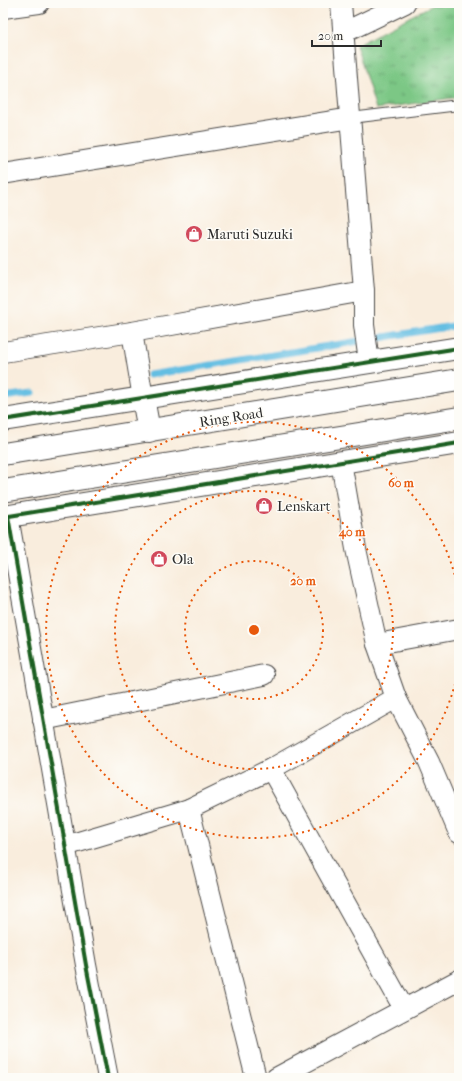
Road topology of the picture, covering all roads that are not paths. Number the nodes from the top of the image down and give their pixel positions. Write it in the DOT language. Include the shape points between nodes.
graph roads {
  1 [pos="39,3"];
  2 [pos="341,3"];
  3 [pos="405,3"];
  4 [pos="3,8"];
  5 [pos="345,32"];
  6 [pos="459,105"];
  7 [pos="351,118"];
  8 [pos="3,174"];
  9 [pos="364,291"];
  10 [pos="133,341"];
  11 [pos="459,348"];
  12 [pos="3,352"];
  13 [pos="368,356"];
  14 [pos="459,380"];
  15 [pos="142,390"];
  16 [pos="459,418"];
  17 [pos="3,420"];
  18 [pos="149,431"];
  19 [pos="459,443"];
  20 [pos="3,454"];
  21 [pos="341,462"];
  22 [pos="3,491"];
  23 [pos="5,517"];
  24 [pos="459,629"];
  25 [pos="377,644"];
  26 [pos="264,675"];
  27 [pos="396,698"];
  28 [pos="43,720"];
  29 [pos="271,769"];
  30 [pos="189,809"];
  31 [pos="459,832"];
  32 [pos="65,846"];
  33 [pos="459,980"];
  34 [pos="404,1009"];
  35 [pos="108,1078"];
  36 [pos="256,1078"];
  37 [pos="276,1078"];
  1 -- 4 [label="street"];
  2 -- 5 [label="street"];
  3 -- 5 [label="street"];
  5 -- 7 [label="street"];
  6 -- 7 [label="lane"];
  7 -- 8 [label="street"];
  7 -- 9 [label="street"];
  9 -- 10 [label="street"];
  9 -- 13 [label="street" via="364,325"];
  10 -- 12 [label="street"];
  10 -- 15 [label="street"];
  11 -- 13 [label="main road"];
  13 -- 15 [label="main road"];
  14 -- 18 [label="main road, Ring Road"];
  15 -- 17 [label="main road"];
  15 -- 18 [label="main road"];
  16 -- 22 [label="main road"];
  18 -- 20 [label="main road, Ring Road"];
  19 -- 21 [label="main road"];
  21 -- 23 [label="main road"];
  21 -- 25 [label="street" via="363,584"];
  23 -- 28 [label="street"];
  24 -- 25 [label="street"];
  25 -- 27 [label="street"];
  26 -- 28 [label="street"];
  27 -- 29 [label="street"];
  27 -- 31 [label="street" via="429,762"];
  28 -- 32 [label="street"];
  29 -- 30 [label="street"];
  29 -- 34 [label="street"];
  30 -- 32 [label="street"];
  30 -- 36 [label="street"];
  32 -- 35 [label="street"];
  33 -- 34 [label="street"];
  34 -- 37 [label="street"];
}
